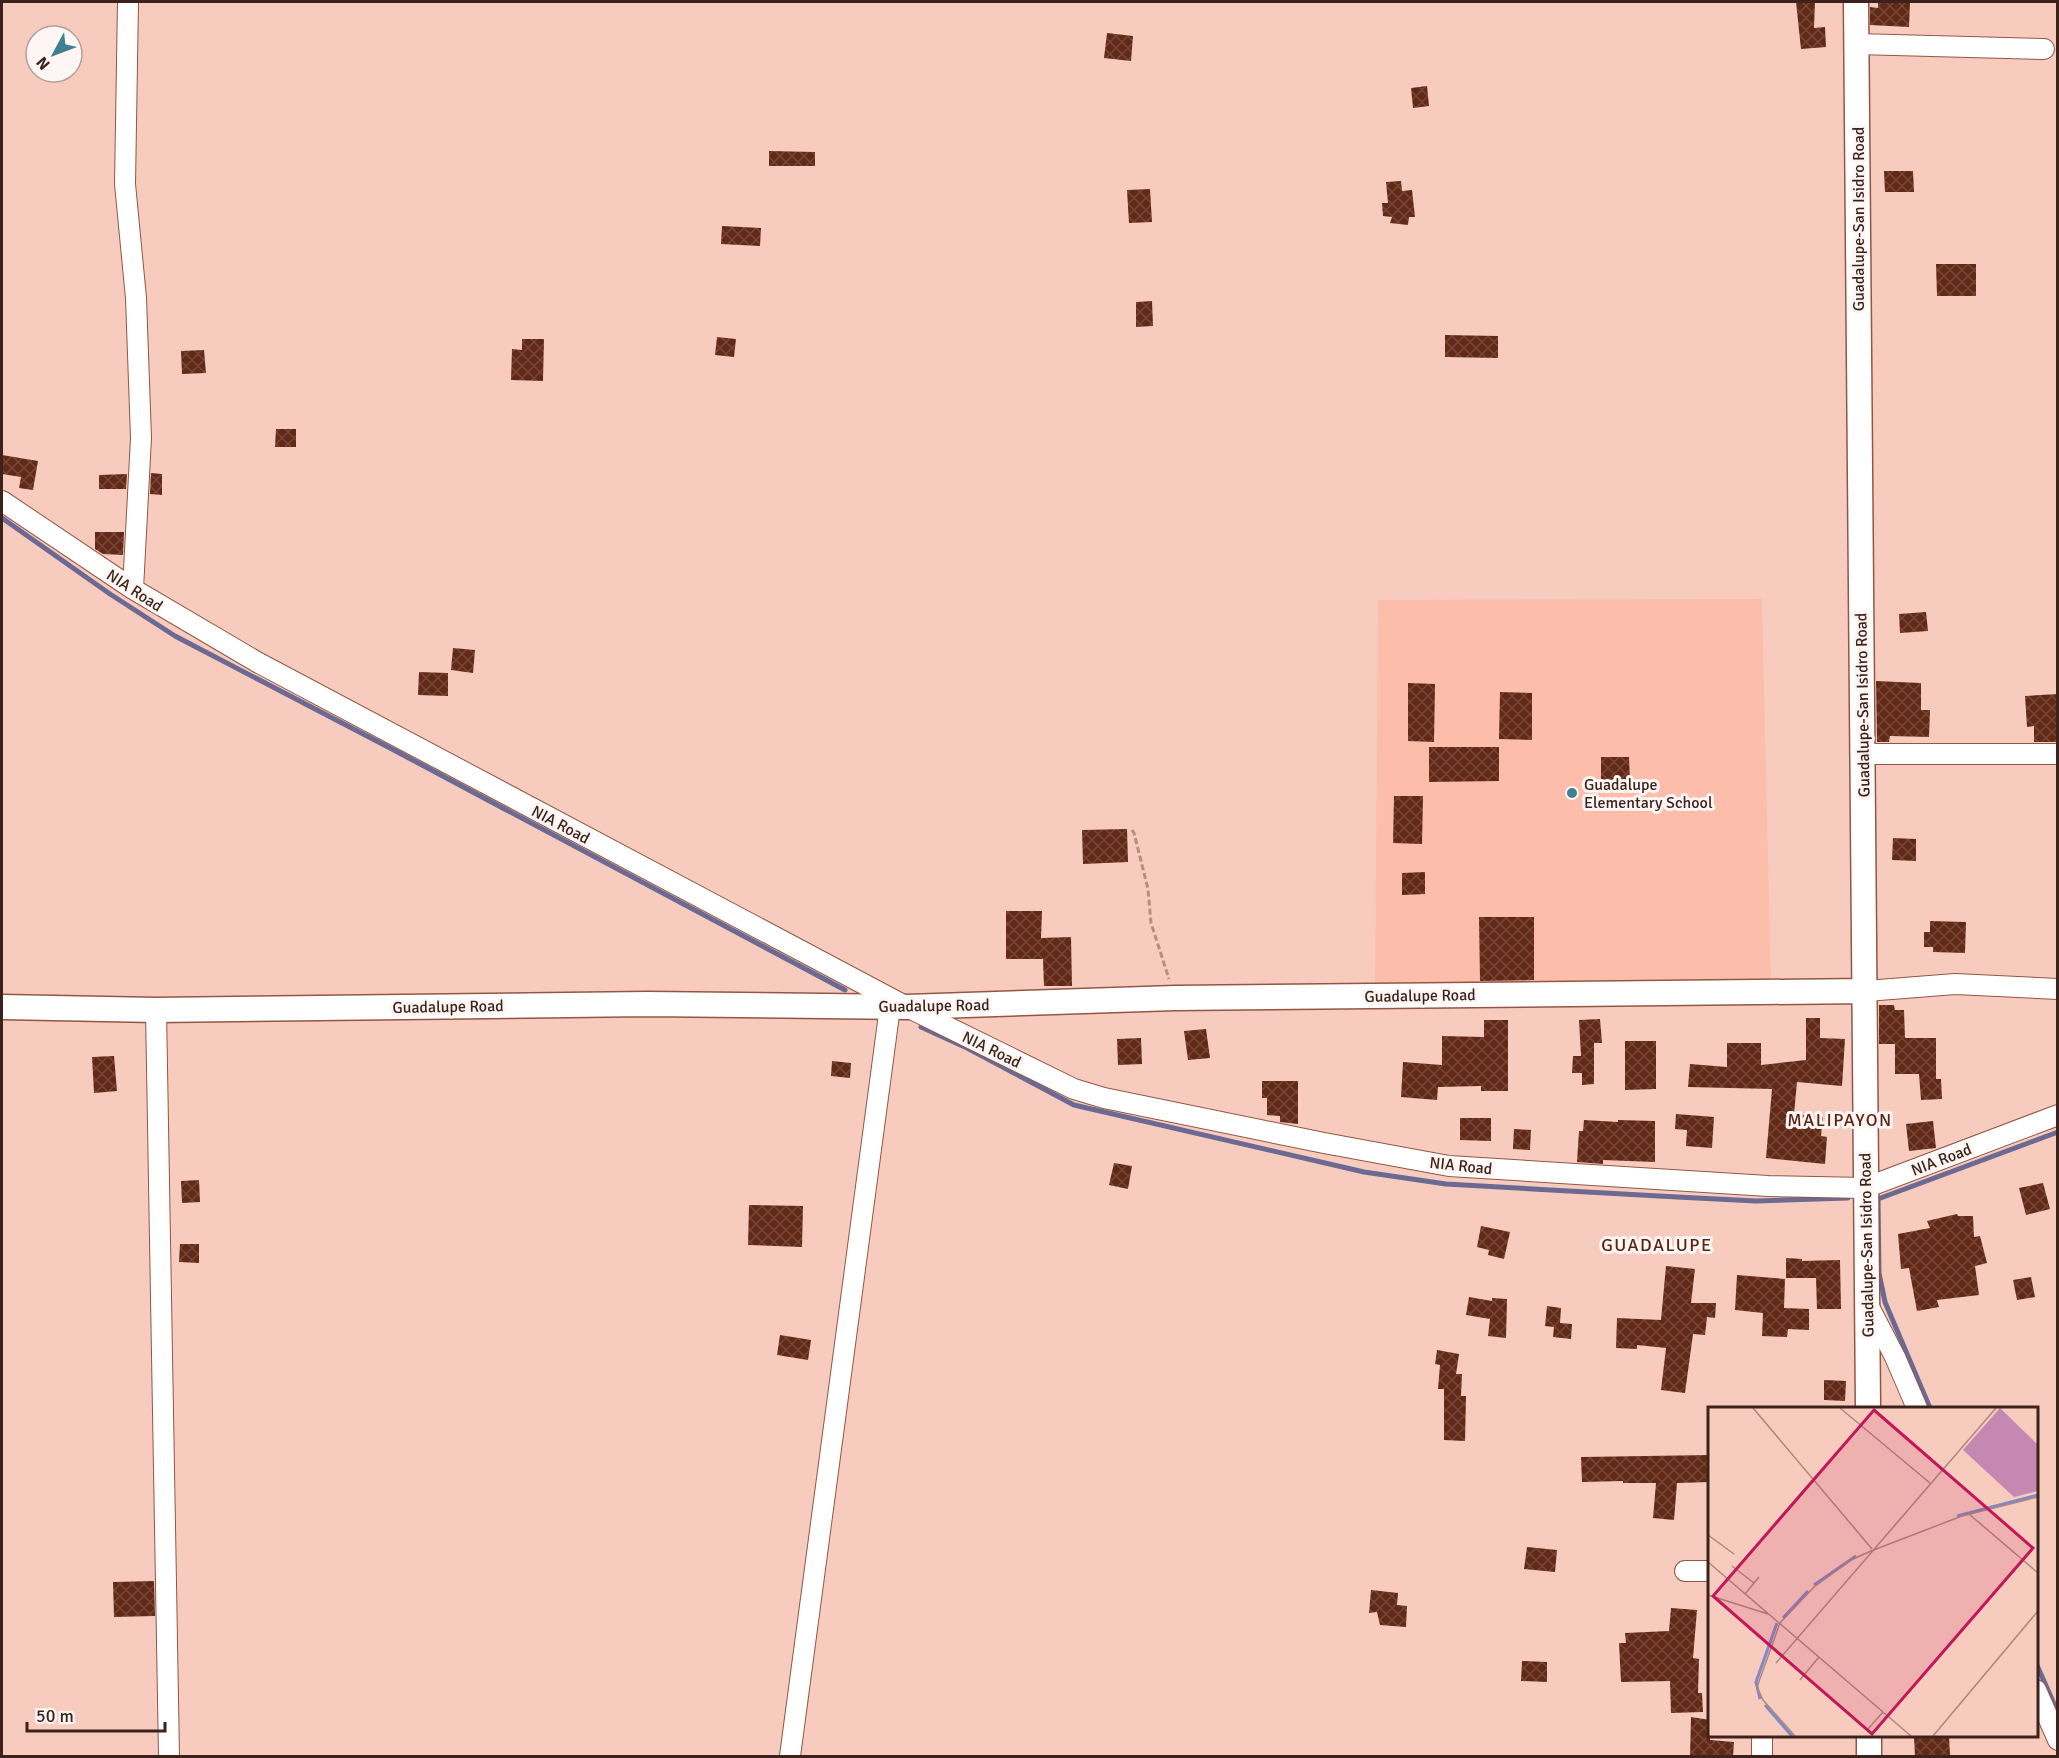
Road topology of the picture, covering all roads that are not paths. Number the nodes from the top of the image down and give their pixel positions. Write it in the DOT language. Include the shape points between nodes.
graph roads {
  1 [pos="128,2"];
  2 [pos="1856,2"];
  3 [pos="1857,44"];
  4 [pos="2044,49"];
  5 [pos="2,501"];
  6 [pos="133,589"];
  7 [pos="1863,754"];
  8 [pos="2058,754"];
  9 [pos="2058,989"];
  10 [pos="1866,991"];
  11 [pos="2,1007"];
  12 [pos="899,1007"];
  13 [pos="156,1010"];
  14 [pos="2058,1115"];
  15 [pos="1865,1188"];
  16 [pos="1868,1305"];
  17 [pos="1868,1407"];
  18 [pos="1917,1407"];
  19 [pos="1685,1571"];
  20 [pos="1708,1571"];
  21 [pos="2038,1692"];
  22 [pos="1762,1737"];
  23 [pos="1869,1737"];
  24 [pos="2058,1740"];
  25 [pos="169,1756"];
  26 [pos="790,1756"];
  27 [pos="1762,1756"];
  28 [pos="1869,1756"];
  1 -- 6 [label="street" via="125,184 136,298 141,438"];
  2 -- 3 [label="street, Guadalupe-San Isidro Road"];
  3 -- 4 [label="street"];
  3 -- 7 [label="street, Guadalupe-San Isidro Road"];
  5 -- 6 [label="street, NIA Road"];
  6 -- 12 [label="street, NIA Road" via="257,662"];
  7 -- 8 [label="street"];
  7 -- 10 [label="street, Guadalupe-San Isidro Road"];
  9 -- 10 [label="street" via="1955,984"];
  10 -- 12 [label="street, Guadalupe Road" via="1175,998"];
  10 -- 15 [label="street, Guadalupe-San Isidro Road"];
  11 -- 13 [label="street, Guadalupe Road"];
  12 -- 13 [label="street, Guadalupe Road" via="646,1004"];
  12 -- 15 [label="street, NIA Road" via="1074,1089 1324,1143 1449,1166 1768,1186"];
  12 -- 26 [label="street"];
  13 -- 25 [label="street"];
  14 -- 15 [label="street, NIA Road"];
  15 -- 16 [label="street, Guadalupe-San Isidro Road"];
  16 -- 17 [label="street, Guadalupe-San Isidro Road"];
  16 -- 18 [label="street"];
  19 -- 20 [label="street"];
  21 -- 24 [label="street"];
  22 -- 27 [label="street"];
  23 -- 28 [label="street"];
}
